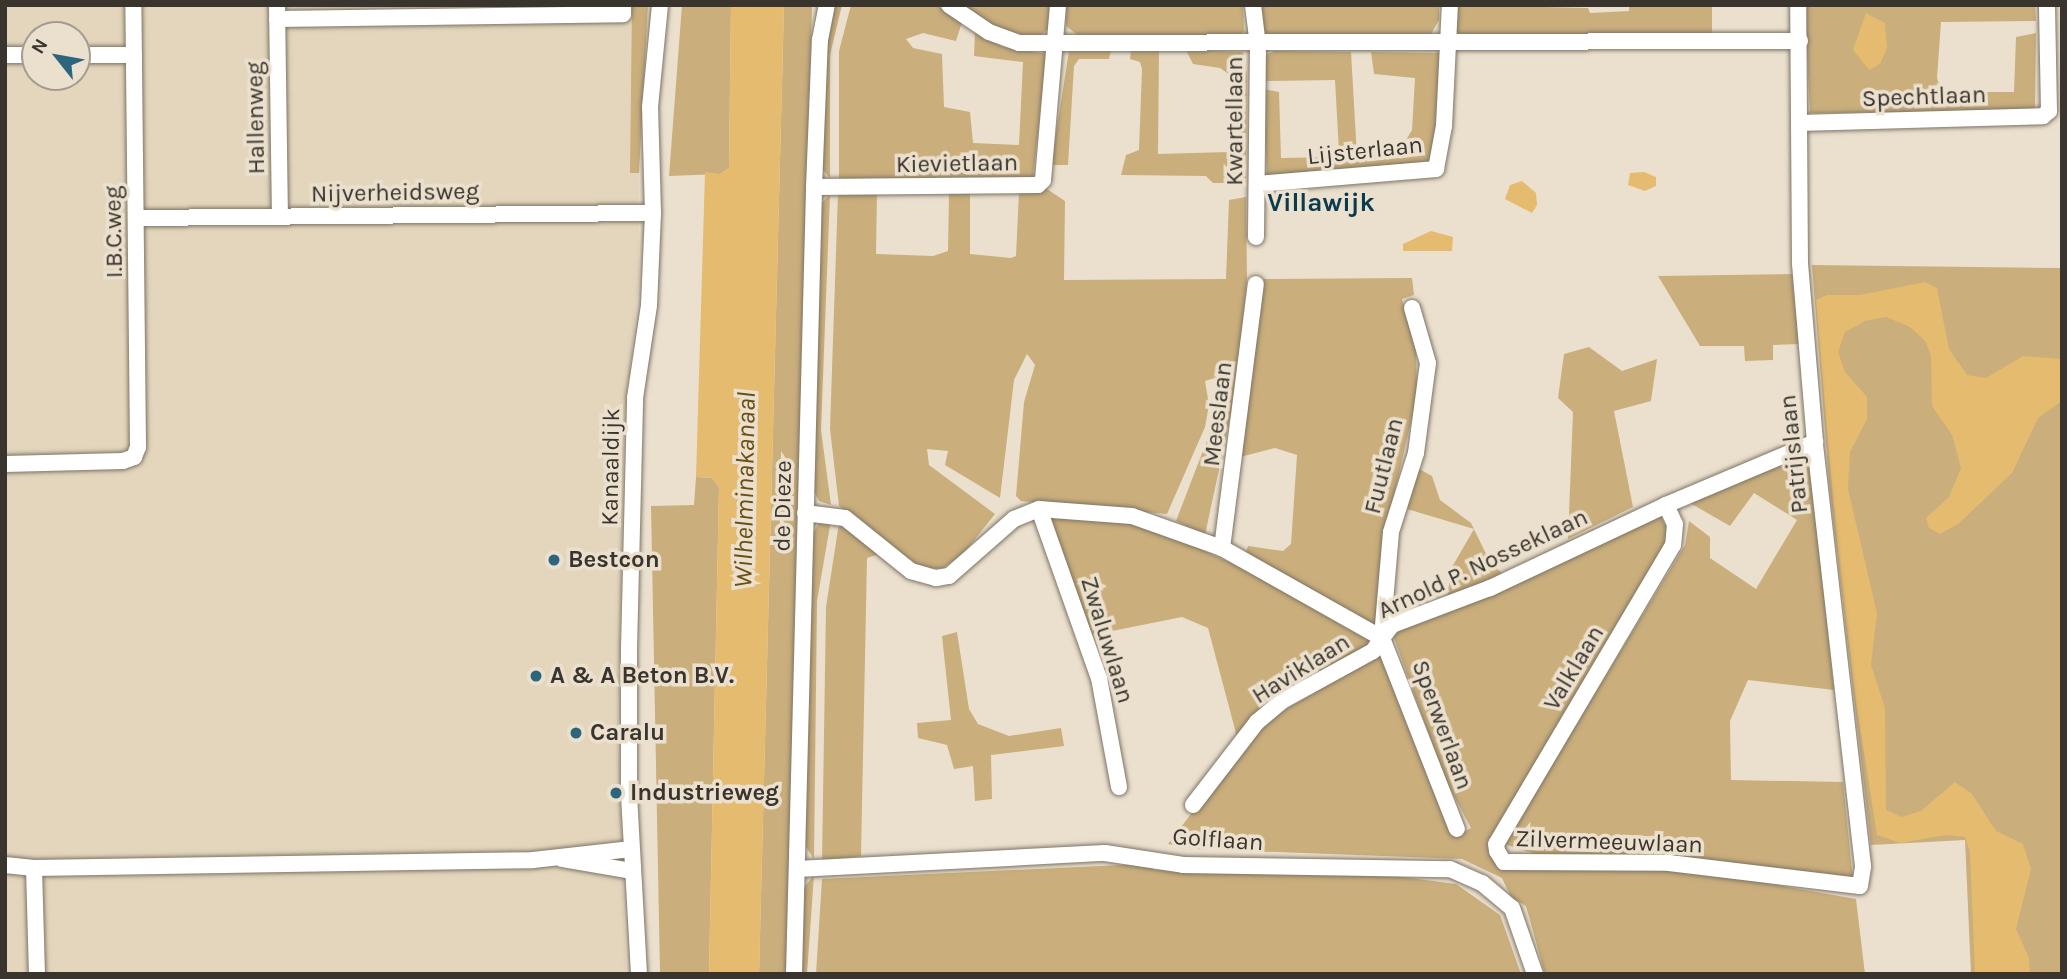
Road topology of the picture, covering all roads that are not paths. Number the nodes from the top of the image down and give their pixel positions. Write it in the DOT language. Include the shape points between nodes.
graph roads {
  1 [pos="133,5"];
  2 [pos="623,5"];
  3 [pos="660,5"];
  4 [pos="816,5"];
  5 [pos="827,5"];
  6 [pos="948,5"];
  7 [pos="1058,5"];
  8 [pos="1253,5"];
  9 [pos="1450,5"];
  10 [pos="1798,5"];
  11 [pos="2047,5"];
  12 [pos="277,12"];
  13 [pos="820,40"];
  14 [pos="1800,41"];
  15 [pos="1058,42"];
  16 [pos="1258,44"];
  17 [pos="1450,44"];
  18 [pos="91,55"];
  19 [pos="134,55"];
  20 [pos="1799,123"];
  21 [pos="1257,184"];
  22 [pos="814,187"];
  23 [pos="653,213"];
  24 [pos="280,217"];
  25 [pos="138,218"];
  26 [pos="1256,237"];
  27 [pos="1256,284"];
  28 [pos="1412,308"];
  29 [pos="1815,442"];
  30 [pos="5,464"];
  31 [pos="1666,505"];
  32 [pos="1039,509"];
  33 [pos="805,513"];
  34 [pos="1222,548"];
  35 [pos="1382,638"];
  36 [pos="1119,787"];
  37 [pos="1193,805"];
  38 [pos="1457,829"];
  39 [pos="631,849"];
  40 [pos="1497,851"];
  41 [pos="562,859"];
  42 [pos="5,865"];
  43 [pos="34,868"];
  44 [pos="797,869"];
  45 [pos="632,872"];
  46 [pos="1849,888"];
  47 [pos="37,974"];
  48 [pos="639,974"];
  49 [pos="794,974"];
  50 [pos="1535,974"];
  1 -- 19 [label="street, I.B.C.weg"];
  2 -- 12 [label="street, Hallenweg" via="623,14"];
  3 -- 23 [label="street, Kanaaldijk" via="650,107"];
  4 -- 13 [label="street, de Dieze"];
  5 -- 13 [label="street, de Dieze"];
  6 -- 15 [label="street" via="1002,38"];
  7 -- 15 [label="street"];
  8 -- 16 [label="street, Kwartellaan"];
  9 -- 17 [label="street"];
  10 -- 14 [label="street, Patrijslaan"];
  11 -- 20 [label="street, Spechtlaan" via="2049,111 2043,116"];
  12 -- 24 [label="street, Hallenweg"];
  13 -- 22 [label="street, de Dieze"];
  14 -- 17 [label="street"];
  14 -- 20 [label="street, Patrijslaan"];
  15 -- 16 [label="street"];
  15 -- 22 [label="street, Kievietlaan" via="1044,180 1038,185"];
  16 -- 17 [label="street"];
  16 -- 21 [label="street, Kwartellaan"];
  17 -- 21 [label="street, Lijsterlaan" via="1436,169"];
  18 -- 19 [label="street"];
  19 -- 25 [label="street, I.B.C.weg"];
  20 -- 29 [label="street, Patrijslaan" via="1800,264"];
  21 -- 26 [label="street, Kwartellaan"];
  22 -- 33 [label="street, de Dieze"];
  23 -- 24 [label="street, Nijverheidsweg"];
  23 -- 39 [label="street, Kanaaldijk" via="649,304 635,398 629,658"];
  24 -- 25 [label="street, Nijverheidsweg"];
  25 -- 30 [label="street, I.B.C.weg" via="139,439 134,457 111,463"];
  27 -- 34 [label="street, Meeslaan"];
  28 -- 35 [label="street, Fuutlaan" via="1428,363 1416,453 1391,532"];
  29 -- 31 [label="street, Arnold P. Nosseklaan"];
  29 -- 46 [label="street, Patrijslaan" via="1863,866 1860,886"];
  31 -- 35 [label="street, Arnold P. Nosseklaan" via="1490,588 1392,625"];
  31 -- 40 [label="street, Valklaan" via="1675,524 1673,545 1496,844"];
  32 -- 33 [label="street" via="1014,519 949,576 936,578 911,571 845,518"];
  32 -- 34 [label="street, Arnold P. Nosseklaan" via="1132,516"];
  32 -- 36 [label="street, Zwaluwlaan" via="1099,678"];
  33 -- 44 [label="street, de Dieze"];
  34 -- 35 [label="street, Arnold P. Nosseklaan"];
  35 -- 37 [label="street, Haviklaan" via="1373,651 1282,701 1257,722"];
  35 -- 38 [label="street, Sperwerlaan"];
  39 -- 41 [label="street"];
  39 -- 45 [label="street, Kanaaldijk"];
  40 -- 46 [label="street, Zilvermeeuwlaan" via="1504,862 1669,863"];
  41 -- 43 [label="street"];
  41 -- 45 [label="street"];
  42 -- 43 [label="street"];
  43 -- 47 [label="street"];
  44 -- 49 [label="street, de Dieze"];
  44 -- 50 [label="street, Golflaan" via="1105,853 1183,865 1450,869 1482,883 1511,908"];
  45 -- 48 [label="street, Kanaaldijk"];
}
